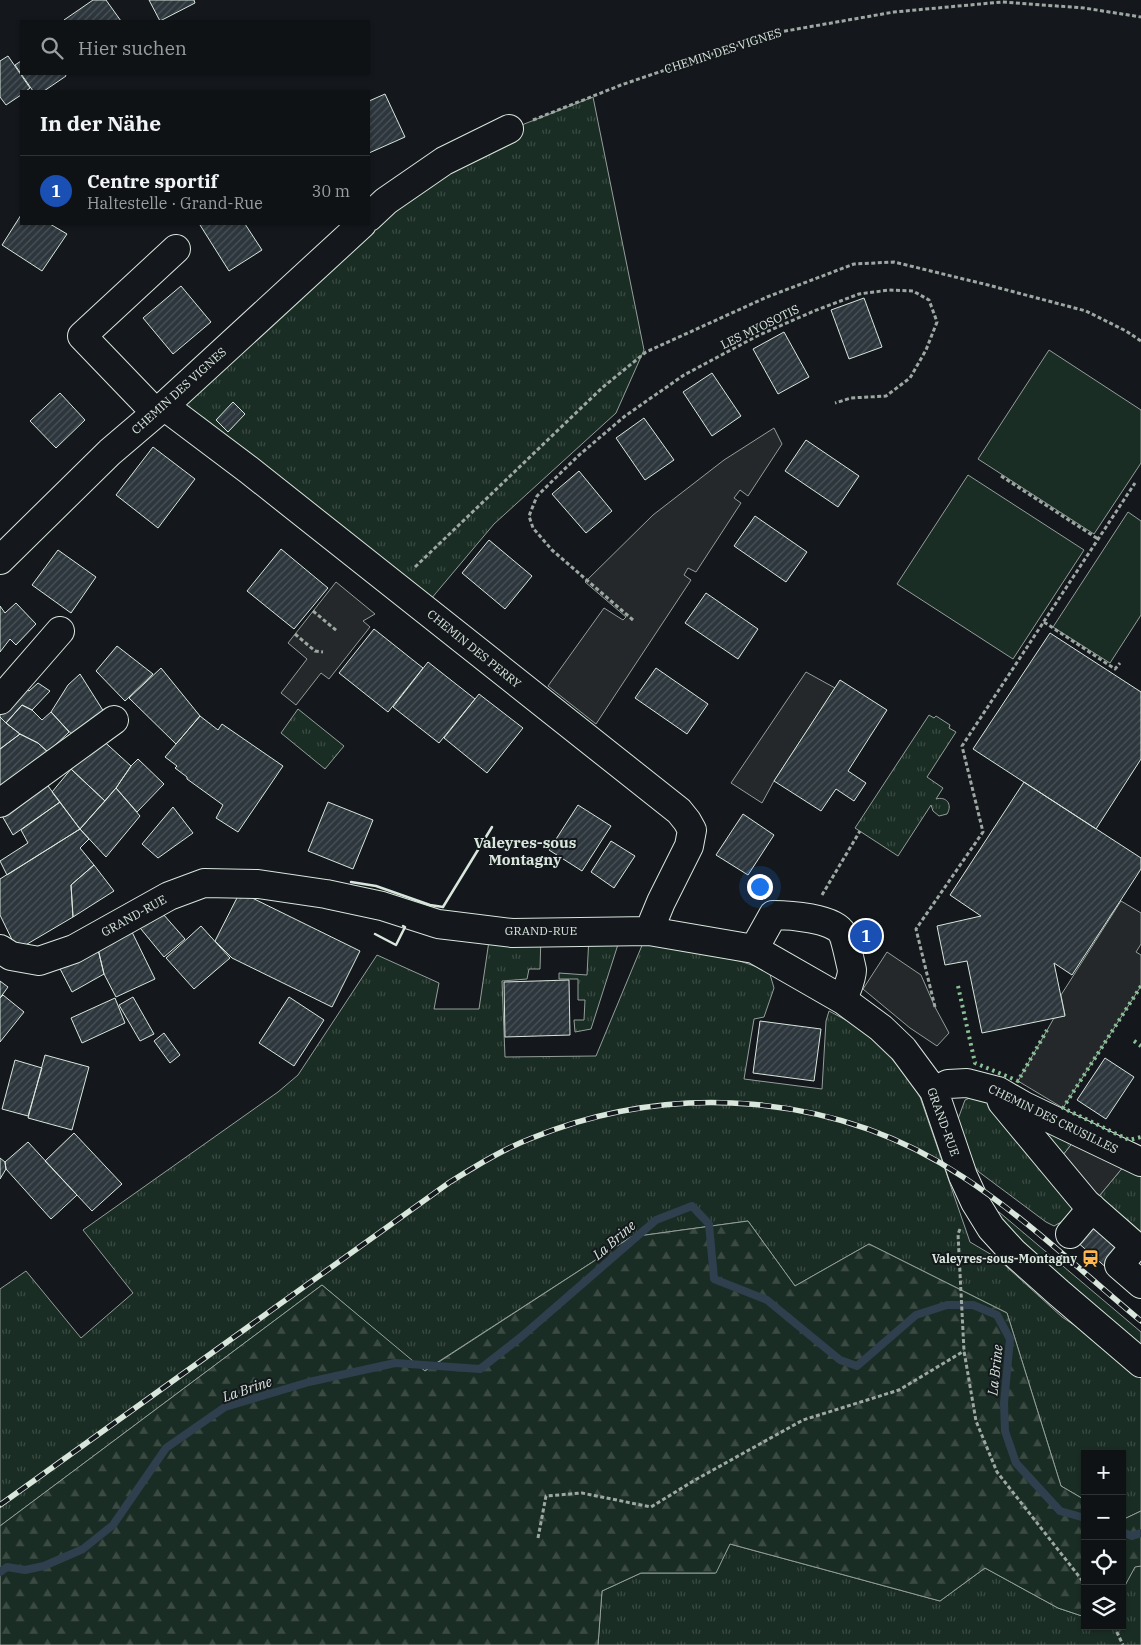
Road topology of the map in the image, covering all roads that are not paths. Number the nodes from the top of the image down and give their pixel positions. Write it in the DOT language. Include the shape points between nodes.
graph roads {
  1 [pos="509,129"];
  2 [pos="370,216"];
  3 [pos="361,225"];
  4 [pos="176,249"];
  5 [pos="160,410"];
  6 [pos="0,560"];
  7 [pos="60,631"];
  8 [pos="0,700"];
  9 [pos="114,720"];
  10 [pos="0,803"];
  11 [pos="649,931"];
  12 [pos="0,949"];
  13 [pos="754,949"];
  14 [pos="843,1000"];
  15 [pos="934,1090"];
  16 [pos="998,1091"];
  17 [pos="1141,1162"];
  18 [pos="1092,1208"];
  19 [pos="1070,1234"];
  20 [pos="1141,1284"];
  21 [pos="1141,1363"];
  1 -- 2 [label="street" via="444,161 386,201"];
  3 -- 5 [label="street, CHEMIN DES VIGNES"];
  4 -- 5 [label="street, CHEMIN DES PERRY" via="82,336"];
  5 -- 6 [label="street, CHEMIN DES VIGNES" via="110,452"];
  5 -- 11 [label="street, CHEMIN DES PERRY" via="249,470 679,811 692,830 689,846"];
  7 -- 8 [label="street"];
  9 -- 10 [label="street"];
  11 -- 12 [label="street, GRAND-RUE" via="512,933 438,924 382,906 326,894 258,884 204,882 169,896 74,949 39,961 11,956"];
  11 -- 13 [label="street, GRAND-RUE"];
  13 -- 14 [label="street, GRAND-RUE"];
  13 -- 14 [label="street" via="773,915 809,917 836,927 843,933 852,971"];
  14 -- 15 [label="street, GRAND-RUE" via="881,1028"];
  15 -- 16 [label="street, CHEMIN DES CRUSILLES" via="948,1084 967,1083"];
  15 -- 21 [label="street, GRAND-RUE" via="963,1176 991,1228 1013,1252"];
  16 -- 17 [label="street, CHEMIN DES CRUSILLES"];
  16 -- 18 [label="street" via="1002,1102"];
  18 -- 19 [label="street"];
  18 -- 20 [label="street" via="1135,1246 1119,1265"];
}
